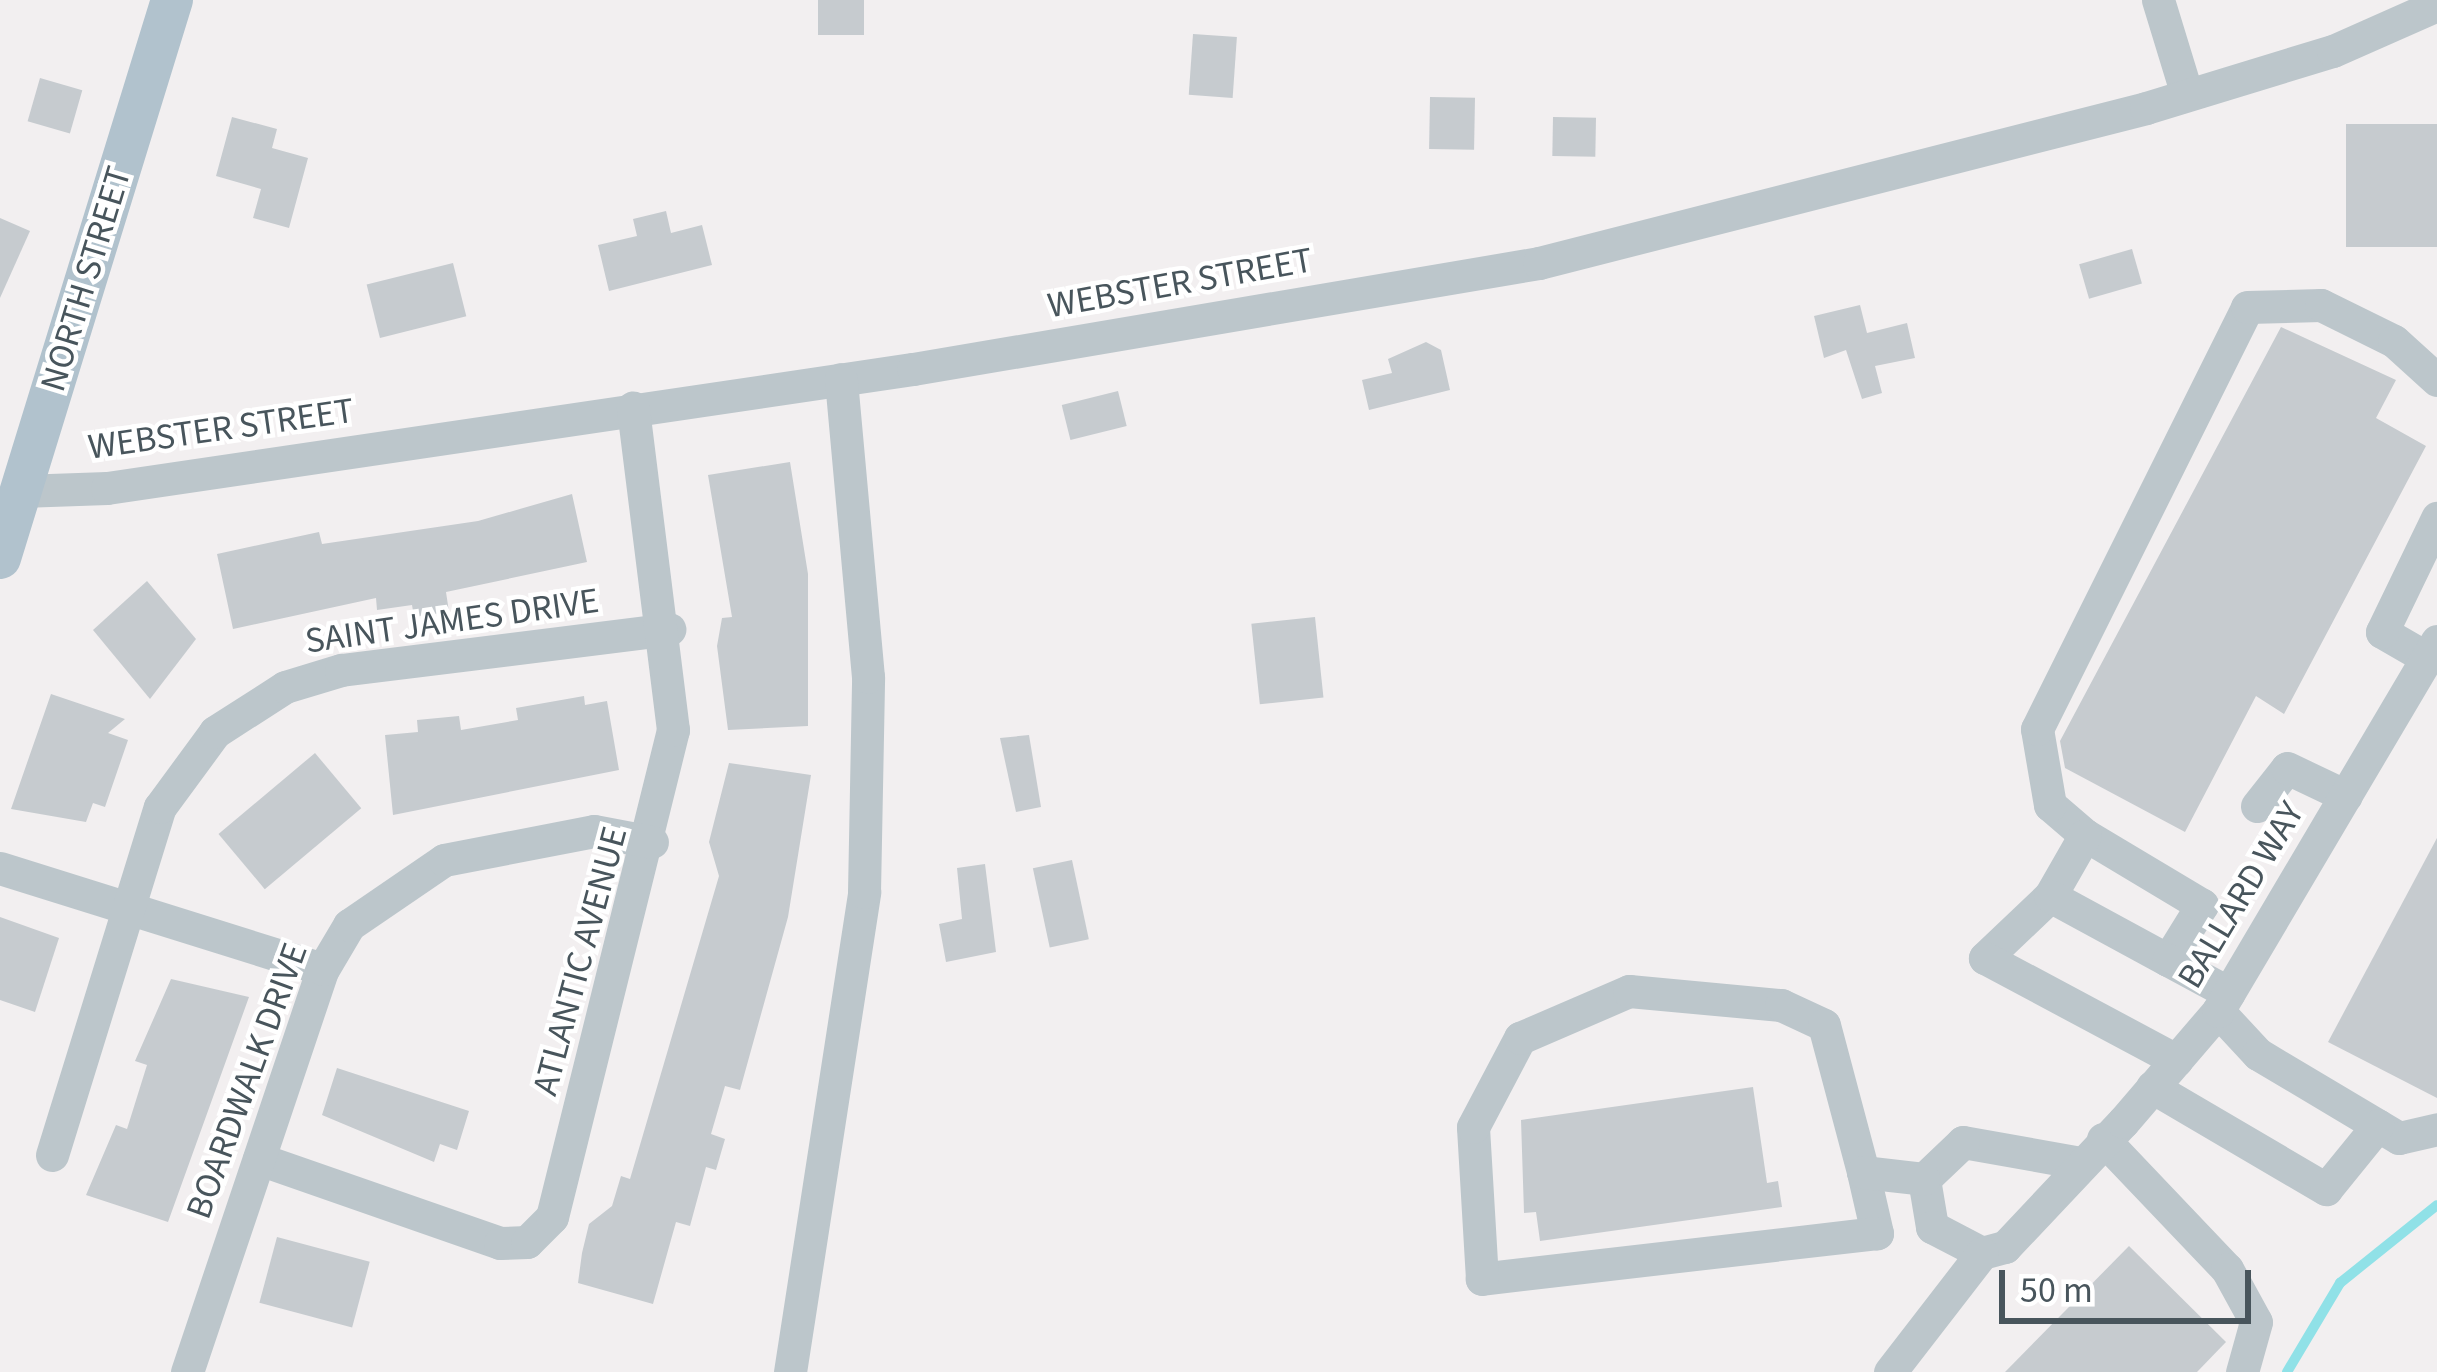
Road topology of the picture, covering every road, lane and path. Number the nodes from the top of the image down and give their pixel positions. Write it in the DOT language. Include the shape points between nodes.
graph roads {
  1 [pos="172,0"];
  2 [pos="2158,0"];
  3 [pos="2437,5"];
  4 [pos="2186,94"];
  5 [pos="841,379"];
  6 [pos="2437,380"];
  7 [pos="634,407"];
  8 [pos="21,491"];
  9 [pos="2437,518"];
  10 [pos="0,558"];
  11 [pos="669,629"];
  12 [pos="2432,650"];
  13 [pos="2346,796"];
  14 [pos="2257,806"];
  15 [pos="2085,835"];
  16 [pos="652,842"];
  17 [pos="0,868"];
  18 [pos="2050,896"];
  19 [pos="129,908"];
  20 [pos="2168,960"];
  21 [pos="323,969"];
  22 [pos="2224,1002"];
  23 [pos="2176,1060"];
  24 [pos="2152,1088"];
  25 [pos="2378,1125"];
  26 [pos="2437,1129"];
  27 [pos="2103,1139"];
  28 [pos="52,1155"];
  29 [pos="259,1160"];
  30 [pos="2075,1162"];
  31 [pos="1863,1172"];
  32 [pos="1924,1179"];
  33 [pos="1982,1253"];
  34 [pos="187,1372"];
  35 [pos="790,1372"];
  36 [pos="1889,1372"];
  37 [pos="2242,1372"];
  1 -- 8 [label="main road, NORTH STREET"];
  2 -- 4 [label="street"];
  3 -- 4 [label="street, WEBSTER STREET" via="2333,51"];
  4 -- 5 [label="street, WEBSTER STREET" via="1859,189 1539,263"];
  5 -- 7 [label="street, WEBSTER STREET"];
  5 -- 35 [label="street" via="868,677 864,892"];
  6 -- 15 [label="street" via="2394,340 2320,305 2247,307 2037,729 2050,805"];
  7 -- 8 [label="street, WEBSTER STREET" via="107,488"];
  7 -- 11 [label="street, ATLANTIC AVENUE"];
  8 -- 10 [label="main road, NORTH STREET"];
  9 -- 12 [label="street" via="2382,632"];
  11 -- 16 [label="street, ATLANTIC AVENUE" via="673,730"];
  11 -- 19 [label="street, SAINT JAMES DRIVE" via="340,670 285,687 215,732 174,779"];
  12 -- 13 [label="street, BALLARD WAY"];
  13 -- 14 [label="street" via="2288,768"];
  13 -- 22 [label="street, BALLARD WAY"];
  15 -- 18 [label="street"];
  15 -- 20 [label="street" via="2202,905"];
  16 -- 21 [label="street, BOARDWALK DRIVE" via="594,831 444,860 377,898"];
  16 -- 29 [label="street, ATLANTIC AVENUE" via="556,1208 538,1234 500,1243"];
  17 -- 19 [label="street"];
  18 -- 20 [label="street"];
  18 -- 23 [label="street" via="1985,958"];
  19 -- 21 [label="street"];
  19 -- 28 [label="street, SAINT JAMES DRIVE"];
  20 -- 22 [label="street"];
  21 -- 29 [label="street, BOARDWALK DRIVE"];
  22 -- 23 [label="street, BALLARD WAY"];
  22 -- 25 [label="street" via="2258,1054"];
  23 -- 24 [label="street, BALLARD WAY"];
  24 -- 25 [label="street" via="2326,1189"];
  24 -- 27 [label="street, BALLARD WAY"];
  25 -- 26 [label="street" via="2399,1138"];
  27 -- 30 [label="street, BALLARD WAY"];
  27 -- 37 [label="street" via="2227,1269 2256,1322"];
  29 -- 34 [label="street, BOARDWALK DRIVE"];
  30 -- 32 [label="street" via="1963,1142"];
  30 -- 33 [label="street, BALLARD WAY" via="2032,1225"];
  31 -- 31 [label="street" via="1824,1025 1781,1004 1629,991 1520,1038 1473,1127 1482,1279 1877,1233"];
  31 -- 32 [label="street"];
  32 -- 33 [label="street" via="1931,1227"];
  33 -- 36 [label="street"];
}
